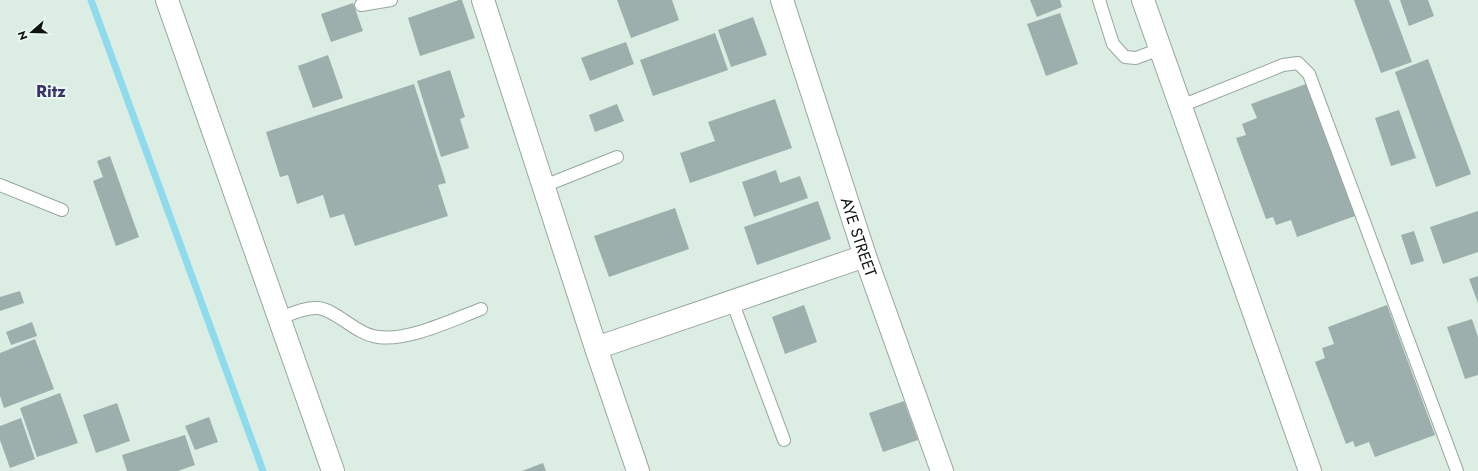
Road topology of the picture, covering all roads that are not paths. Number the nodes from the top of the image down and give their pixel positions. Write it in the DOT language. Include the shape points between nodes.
graph roads {
  1 [pos="167,0"];
  2 [pos="390,0"];
  3 [pos="483,0"];
  4 [pos="782,0"];
  5 [pos="1099,0"];
  6 [pos="1143,0"];
  7 [pos="361,5"];
  8 [pos="1160,49"];
  9 [pos="1181,106"];
  10 [pos="617,157"];
  11 [pos="0,185"];
  12 [pos="544,186"];
  13 [pos="62,210"];
  14 [pos="865,256"];
  15 [pos="732,301"];
  16 [pos="481,309"];
  17 [pos="280,318"];
  18 [pos="596,348"];
  19 [pos="784,440"];
  20 [pos="333,471"];
  21 [pos="638,471"];
  22 [pos="942,471"];
  23 [pos="1310,471"];
  24 [pos="1457,471"];
  1 -- 17 [label="street"];
  2 -- 7 [label="lane"];
  3 -- 12 [label="street"];
  4 -- 14 [label="street, AYE STREET"];
  5 -- 8 [label="lane" via="1114,44 1125,57 1136,58"];
  6 -- 8 [label="street"];
  8 -- 9 [label="street"];
  9 -- 23 [label="street"];
  9 -- 24 [label="lane" via="1283,65 1298,63 1309,74"];
  10 -- 12 [label="lane"];
  11 -- 13 [label="lane"];
  12 -- 18 [label="street"];
  14 -- 15 [label="street"];
  14 -- 22 [label="street, AYE STREET"];
  15 -- 18 [label="street"];
  15 -- 19 [label="lane"];
  16 -- 17 [label="lane" via="422,331 394,337 377,337 362,333 326,310 318,308 310,308"];
  17 -- 20 [label="street"];
  18 -- 21 [label="street"];
}
